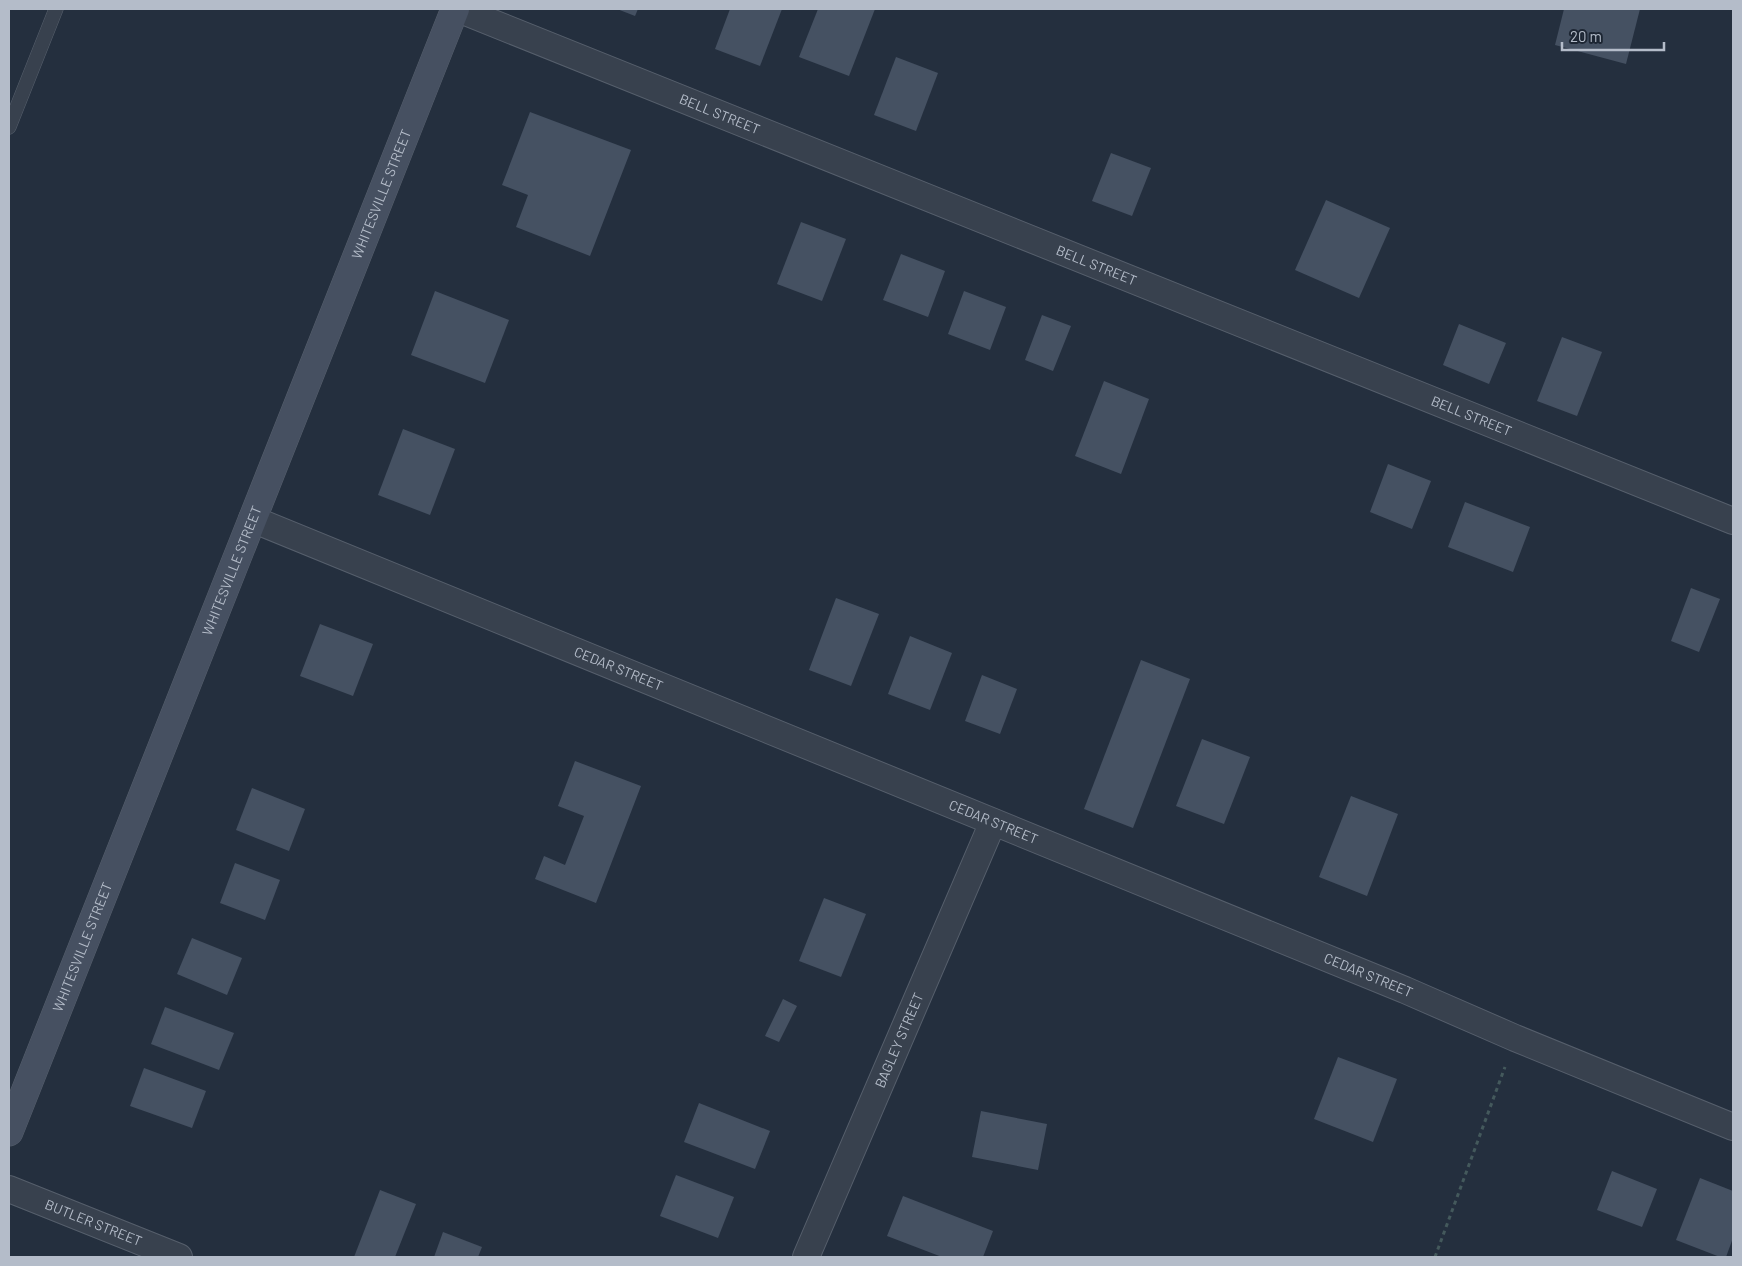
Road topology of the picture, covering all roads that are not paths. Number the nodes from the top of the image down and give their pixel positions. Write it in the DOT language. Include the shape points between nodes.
graph roads {
  1 [pos="56,9"];
  2 [pos="456,9"];
  3 [pos="9,127"];
  4 [pos="252,519"];
  5 [pos="1733,521"];
  6 [pos="993,822"];
  7 [pos="1733,1126"];
  8 [pos="9,1132"];
  9 [pos="9,1189"];
  10 [pos="179,1257"];
  11 [pos="806,1257"];
  1 -- 3 [label="lane"];
  2 -- 4 [label="main road, WHITESVILLE STREET"];
  2 -- 5 [label="street, BELL STREET"];
  4 -- 6 [label="street, CEDAR STREET"];
  4 -- 8 [label="main road, WHITESVILLE STREET"];
  6 -- 7 [label="street, CEDAR STREET"];
  6 -- 11 [label="street, BAGLEY STREET"];
  9 -- 10 [label="street, BUTLER STREET"];
}
